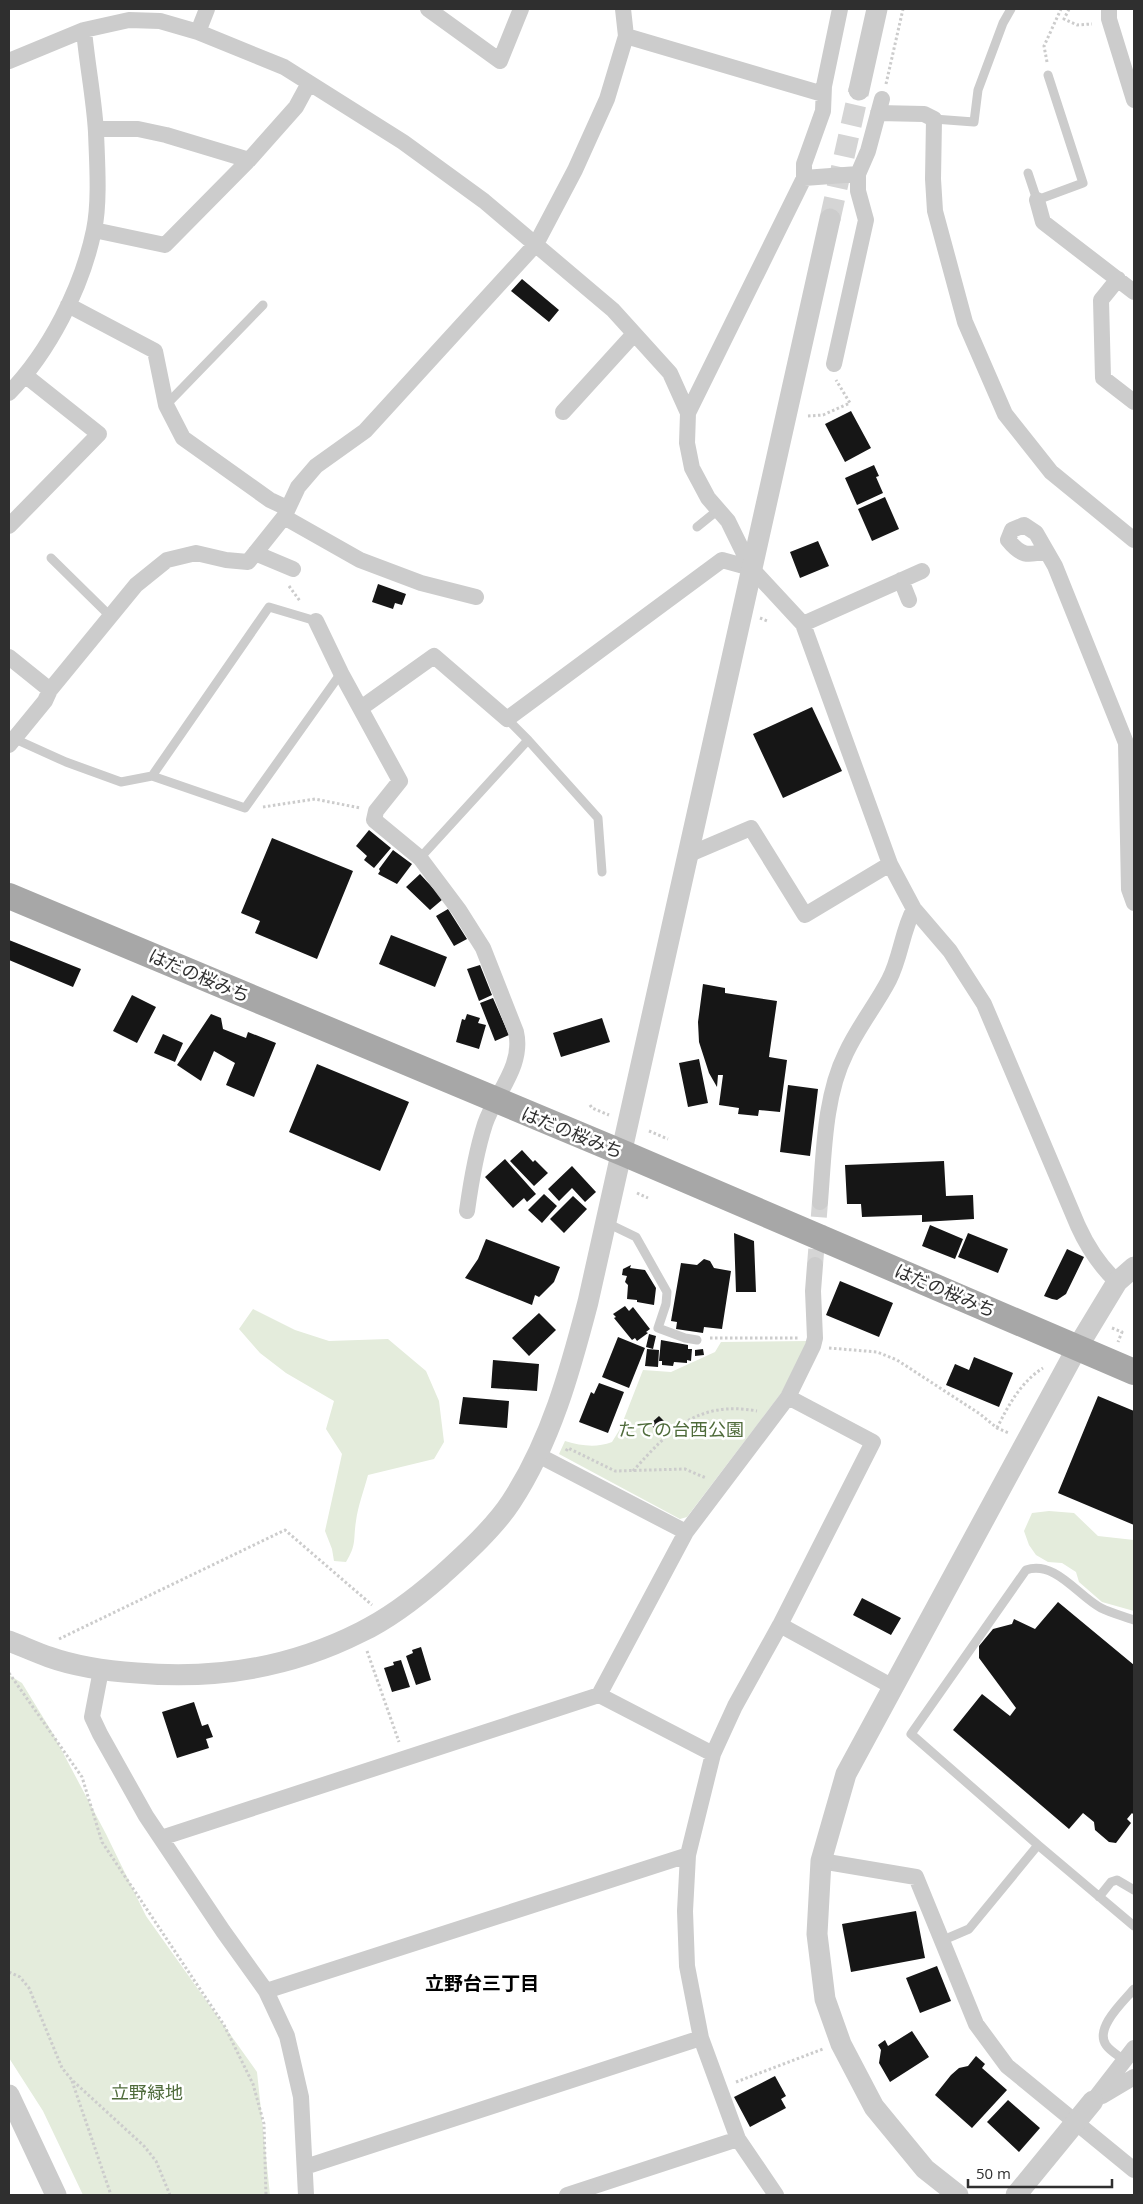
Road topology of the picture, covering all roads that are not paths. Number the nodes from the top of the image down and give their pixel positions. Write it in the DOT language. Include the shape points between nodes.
graph roads {
  1 [pos="207,9"];
  2 [pos="428,9"];
  3 [pos="521,9"];
  4 [pos="623,9"];
  5 [pos="840,9"];
  6 [pos="877,9"];
  7 [pos="1011,9"];
  8 [pos="1109,14"];
  9 [pos="84,30"];
  10 [pos="198,32"];
  11 [pos="626,36"];
  12 [pos="9,60"];
  13 [pos="1129,70"];
  14 [pos="1048,75"];
  15 [pos="309,83"];
  16 [pos="858,90"];
  17 [pos="823,94"];
  18 [pos="1134,100"];
  19 [pos="934,120"];
  20 [pos="96,130"];
  21 [pos="248,160"];
  22 [pos="1028,173"];
  23 [pos="858,174"];
  24 [pos="804,178"];
  25 [pos="1037,200"];
  26 [pos="830,219"];
  27 [pos="94,230"];
  28 [pos="536,244"];
  29 [pos="1118,279"];
  30 [pos="1134,292"];
  31 [pos="263,305"];
  32 [pos="68,306"];
  33 [pos="634,334"];
  34 [pos="834,370"];
  35 [pos="26,376"];
  36 [pos="9,393"];
  37 [pos="1134,402"];
  38 [pos="166,405"];
  39 [pos="563,412"];
  40 [pos="688,413"];
  41 [pos="718,510"];
  42 [pos="286,512"];
  43 [pos="9,526"];
  44 [pos="697,526"];
  45 [pos="1134,540"];
  46 [pos="1046,550"];
  47 [pos="255,553"];
  48 [pos="51,558"];
  49 [pos="751,568"];
  50 [pos="922,571"];
  51 [pos="289,576"];
  52 [pos="901,580"];
  53 [pos="476,596"];
  54 [pos="909,600"];
  55 [pos="111,617"];
  56 [pos="316,621"];
  57 [pos="803,624"];
  58 [pos="9,657"];
  59 [pos="341,673"];
  60 [pos="50,690"];
  61 [pos="361,708"];
  62 [pos="507,719"];
  63 [pos="528,740"];
  64 [pos="12,742"];
  65 [pos="152,776"];
  66 [pos="690,854"];
  67 [pos="420,858"];
  68 [pos="890,864"];
  69 [pos="602,872"];
  70 [pos="9,896"];
  71 [pos="1134,903"];
  72 [pos="914,909"];
  73 [pos="496,1101"];
  74 [pos="623,1154"];
  75 [pos="820,1202"];
  76 [pos="467,1211"];
  77 [pos="607,1223"];
  78 [pos="815,1265"];
  79 [pos="1134,1267"];
  80 [pos="1117,1282"];
  81 [pos="697,1340"];
  82 [pos="1077,1348"];
  83 [pos="1134,1372"];
  84 [pos="788,1397"];
  85 [pos="538,1455"];
  86 [pos="686,1532"];
  87 [pos="1134,1620"];
  88 [pos="780,1626"];
  89 [pos="9,1641"];
  90 [pos="100,1670"];
  91 [pos="893,1687"];
  92 [pos="599,1696"];
  93 [pos="713,1754"];
  94 [pos="161,1838"];
  95 [pos="1038,1845"];
  96 [pos="688,1855"];
  97 [pos="821,1861"];
  98 [pos="1134,1890"];
  99 [pos="1099,1897"];
  100 [pos="1134,1926"];
  101 [pos="941,1941"];
  102 [pos="1134,1989"];
  103 [pos="266,1990"];
  104 [pos="700,2038"];
  105 [pos="1129,2054"];
  106 [pos="1134,2077"];
  107 [pos="9,2095"];
  108 [pos="1093,2101"];
  109 [pos="1076,2122"];
  110 [pos="738,2139"];
  111 [pos="305,2167"];
  112 [pos="1134,2170"];
  113 [pos="56,2195"];
  114 [pos="306,2195"];
  115 [pos="567,2195"];
  116 [pos="776,2195"];
  117 [pos="958,2195"];
  118 [pos="1016,2195"];
  1 -- 10 [label="street"];
  2 -- 3 [label="street" via="500,61"];
  4 -- 11 [label="street"];
  5 -- 17 [label="street"];
  6 -- 16 [label="street"];
  7 -- 19 [label="lane" via="978,90 974,122"];
  8 -- 13 [label="street"];
  9 -- 10 [label="street" via="129,20 160,21"];
  9 -- 12 [label="street"];
  9 -- 20 [label="street"];
  10 -- 15 [label="street" via="284,67"];
  11 -- 17 [label="street"];
  11 -- 28 [label="street" via="607,99"];
  13 -- 18 [label="street"];
  14 -- 25 [label="lane" via="1083,184"];
  15 -- 21 [label="street" via="296,107"];
  15 -- 28 [label="street" via="404,142"];
  17 -- 24 [label="street" via="823,111 804,164"];
  19 -- 23 [label="street" via="924,114 880,106"];
  19 -- 45 [label="street" via="935,211 965,322 1005,414 1050,472"];
  20 -- 21 [label="street" via="138,129"];
  20 -- 27 [label="street"];
  21 -- 27 [label="street" via="165,245"];
  22 -- 25 [label="lane"];
  23 -- 24 [label="street"];
  23 -- 34 [label="street" via="858,191 866,220"];
  24 -- 40 [label="street"];
  25 -- 29 [label="street" via="1043,222"];
  26 -- 49 [label="street"];
  27 -- 32 [label="street"];
  28 -- 33 [label="street" via="613,310"];
  28 -- 42 [label="street" via="365,431 316,466 298,487"];
  29 -- 30 [label="street"];
  29 -- 37 [label="street" via="1101,300 1103,378"];
  31 -- 38 [label="lane"];
  32 -- 35 [label="street"];
  32 -- 38 [label="street" via="155,351"];
  33 -- 39 [label="street"];
  33 -- 40 [label="street" via="670,373"];
  35 -- 36 [label="street"];
  35 -- 43 [label="street" via="98,434"];
  38 -- 42 [label="street" via="183,438"];
  40 -- 41 [label="street" via="686,443 692,468"];
  41 -- 44 [label="lane"];
  41 -- 49 [label="street" via="728,522"];
  42 -- 47 [label="street"];
  42 -- 53 [label="street" via="360,560 421,583"];
  46 -- 71 [label="street" via="1068,595 1126,743 1129,889"];
  47 -- 51 [label="street"];
  47 -- 55 [label="street" via="248,562 196,554 167,560 136,585"];
  48 -- 55 [label="lane"];
  49 -- 57 [label="street"];
  49 -- 62 [label="street" via="722,560"];
  49 -- 66 [label="street"];
  50 -- 52 [label="street"];
  52 -- 54 [label="street"];
  52 -- 57 [label="street"];
  55 -- 60 [label="street"];
  56 -- 59 [label="street"];
  56 -- 65 [label="lane" via="269,606"];
  57 -- 68 [label="street"];
  58 -- 60 [label="street"];
  59 -- 61 [label="street"];
  59 -- 65 [label="lane" via="245,808"];
  60 -- 64 [label="street"];
  61 -- 62 [label="street" via="434,656"];
  61 -- 67 [label="street" via="400,781 376,811 374,820"];
  62 -- 63 [label="lane"];
  63 -- 67 [label="lane"];
  63 -- 69 [label="lane" via="598,818"];
  64 -- 65 [label="lane" via="121,782"];
  66 -- 68 [label="street" via="751,828 805,915"];
  66 -- 74 [label="street"];
  67 -- 73 [label="street" via="473,931 516,1032 519,1045 511,1072"];
  68 -- 72 [label="street"];
  70 -- 73 [label="main road, はだの桜みち"];
  72 -- 75 [label="street" via="889,980 845,1054 833,1092 825,1139"];
  72 -- 80 [label="street" via="950,951 984,1004 1078,1226 1102,1268"];
  73 -- 74 [label="main road, はだの桜みち"];
  73 -- 76 [label="street" via="485,1123 472,1174"];
  74 -- 77 [label="street"];
  74 -- 82 [label="main road, はだの桜みち"];
  77 -- 81 [label="lane" via="636,1236 667,1292 658,1328"];
  77 -- 85 [label="street" via="569,1372"];
  78 -- 84 [label="street" via="815,1338 806,1342"];
  79 -- 80 [label="street"];
  80 -- 82 [label="street"];
  82 -- 83 [label="main road, はだの桜みち"];
  82 -- 91 [label="street"];
  84 -- 86 [label="street"];
  84 -- 88 [label="street" via="873,1442"];
  85 -- 86 [label="street"];
  85 -- 90 [label="street" via="510,1503 467,1553 419,1595 361,1632 286,1662 232,1673 177,1676"];
  86 -- 92 [label="street"];
  87 -- 95 [label="lane" via="1100,1607 1052,1572 1034,1567 1026,1570 911,1734"];
  88 -- 91 [label="street"];
  88 -- 93 [label="street" via="735,1706"];
  89 -- 90 [label="street" via="50,1658"];
  90 -- 94 [label="street" via="92,1717"];
  91 -- 97 [label="street" via="846,1774"];
  92 -- 93 [label="street"];
  92 -- 94 [label="street"];
  93 -- 96 [label="street"];
  94 -- 103 [label="street"];
  95 -- 99 [label="lane"];
  95 -- 101 [label="lane" via="969,1929"];
  96 -- 103 [label="street"];
  96 -- 104 [label="street" via="687,1966"];
  97 -- 101 [label="street" via="916,1877"];
  97 -- 117 [label="street" via="817,1934 825,1999 841,2044 874,2107 925,2169"];
  98 -- 99 [label="lane" via="1117,1880 1111,1882"];
  99 -- 100 [label="lane"];
  101 -- 109 [label="street" via="976,2024 1007,2066"];
  102 -- 105 [label="lane" via="1106,2023 1102,2034 1106,2045"];
  103 -- 111 [label="street" via="287,2036 301,2097"];
  104 -- 110 [label="street"];
  104 -- 111 [label="street"];
  105 -- 108 [label="street"];
  106 -- 108 [label="street"];
  107 -- 113 [label="street"];
  108 -- 109 [label="street"];
  109 -- 112 [label="street"];
  109 -- 118 [label="street"];
  110 -- 115 [label="street"];
  110 -- 116 [label="street"];
  111 -- 114 [label="street"];
}
